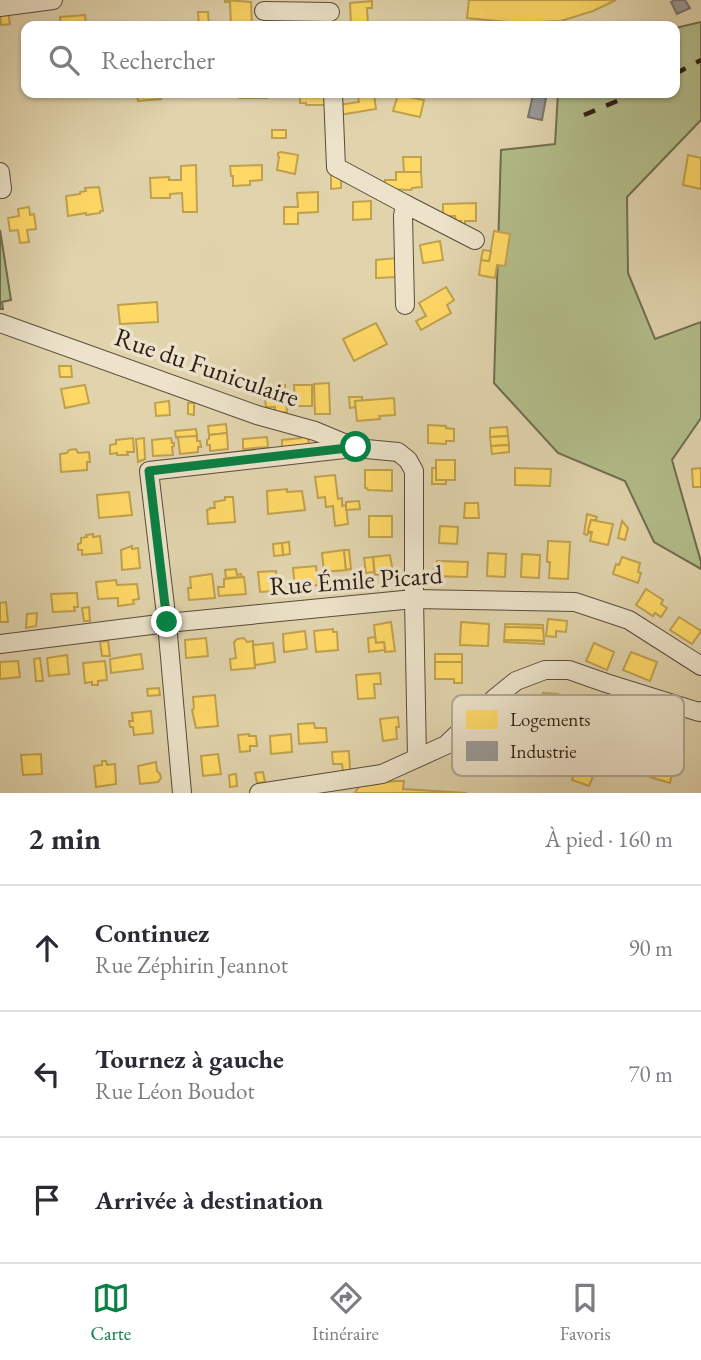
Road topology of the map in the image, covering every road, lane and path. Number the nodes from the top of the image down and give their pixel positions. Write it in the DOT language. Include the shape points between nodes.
graph roads {
  1 [pos="53,0"];
  2 [pos="0,8"];
  3 [pos="264,11"];
  4 [pos="330,13"];
  5 [pos="333,98"];
  6 [pos="405,204"];
  7 [pos="475,240"];
  8 [pos="405,305"];
  9 [pos="0,323"];
  10 [pos="356,447"];
  11 [pos="414,599"];
  12 [pos="167,622"];
  13 [pos="0,644"];
  14 [pos="701,666"];
  15 [pos="499,695"];
  16 [pos="644,695"];
  17 [pos="684,707"];
  18 [pos="701,711"];
  19 [pos="452,739"];
  20 [pos="417,758"];
  21 [pos="182,793"];
  22 [pos="259,793"];
  1 -- 2 [label="street"];
  3 -- 4 [label="street"];
  5 -- 6 [label="street" via="336,167"];
  6 -- 7 [label="street"];
  6 -- 8 [label="street"];
  9 -- 10 [label="street, Rue du Funiculaire"];
  10 -- 11 [label="street, Rue du Funiculaire" via="398,452 414,471"];
  10 -- 12 [label="street" via="149,471"];
  11 -- 12 [label="street, Rue Émile Picard"];
  11 -- 14 [label="street, Rue Émile Picard" via="575,602 629,620"];
  11 -- 20 [label="street"];
  12 -- 13 [label="street, Rue Émile Picard"];
  12 -- 21 [label="street"];
  15 -- 16 [label="street" via="516,681 545,670 569,670"];
  17 -- 18 [label="street"];
  19 -- 20 [label="street"];
  20 -- 22 [label="street" via="382,774"];
}
